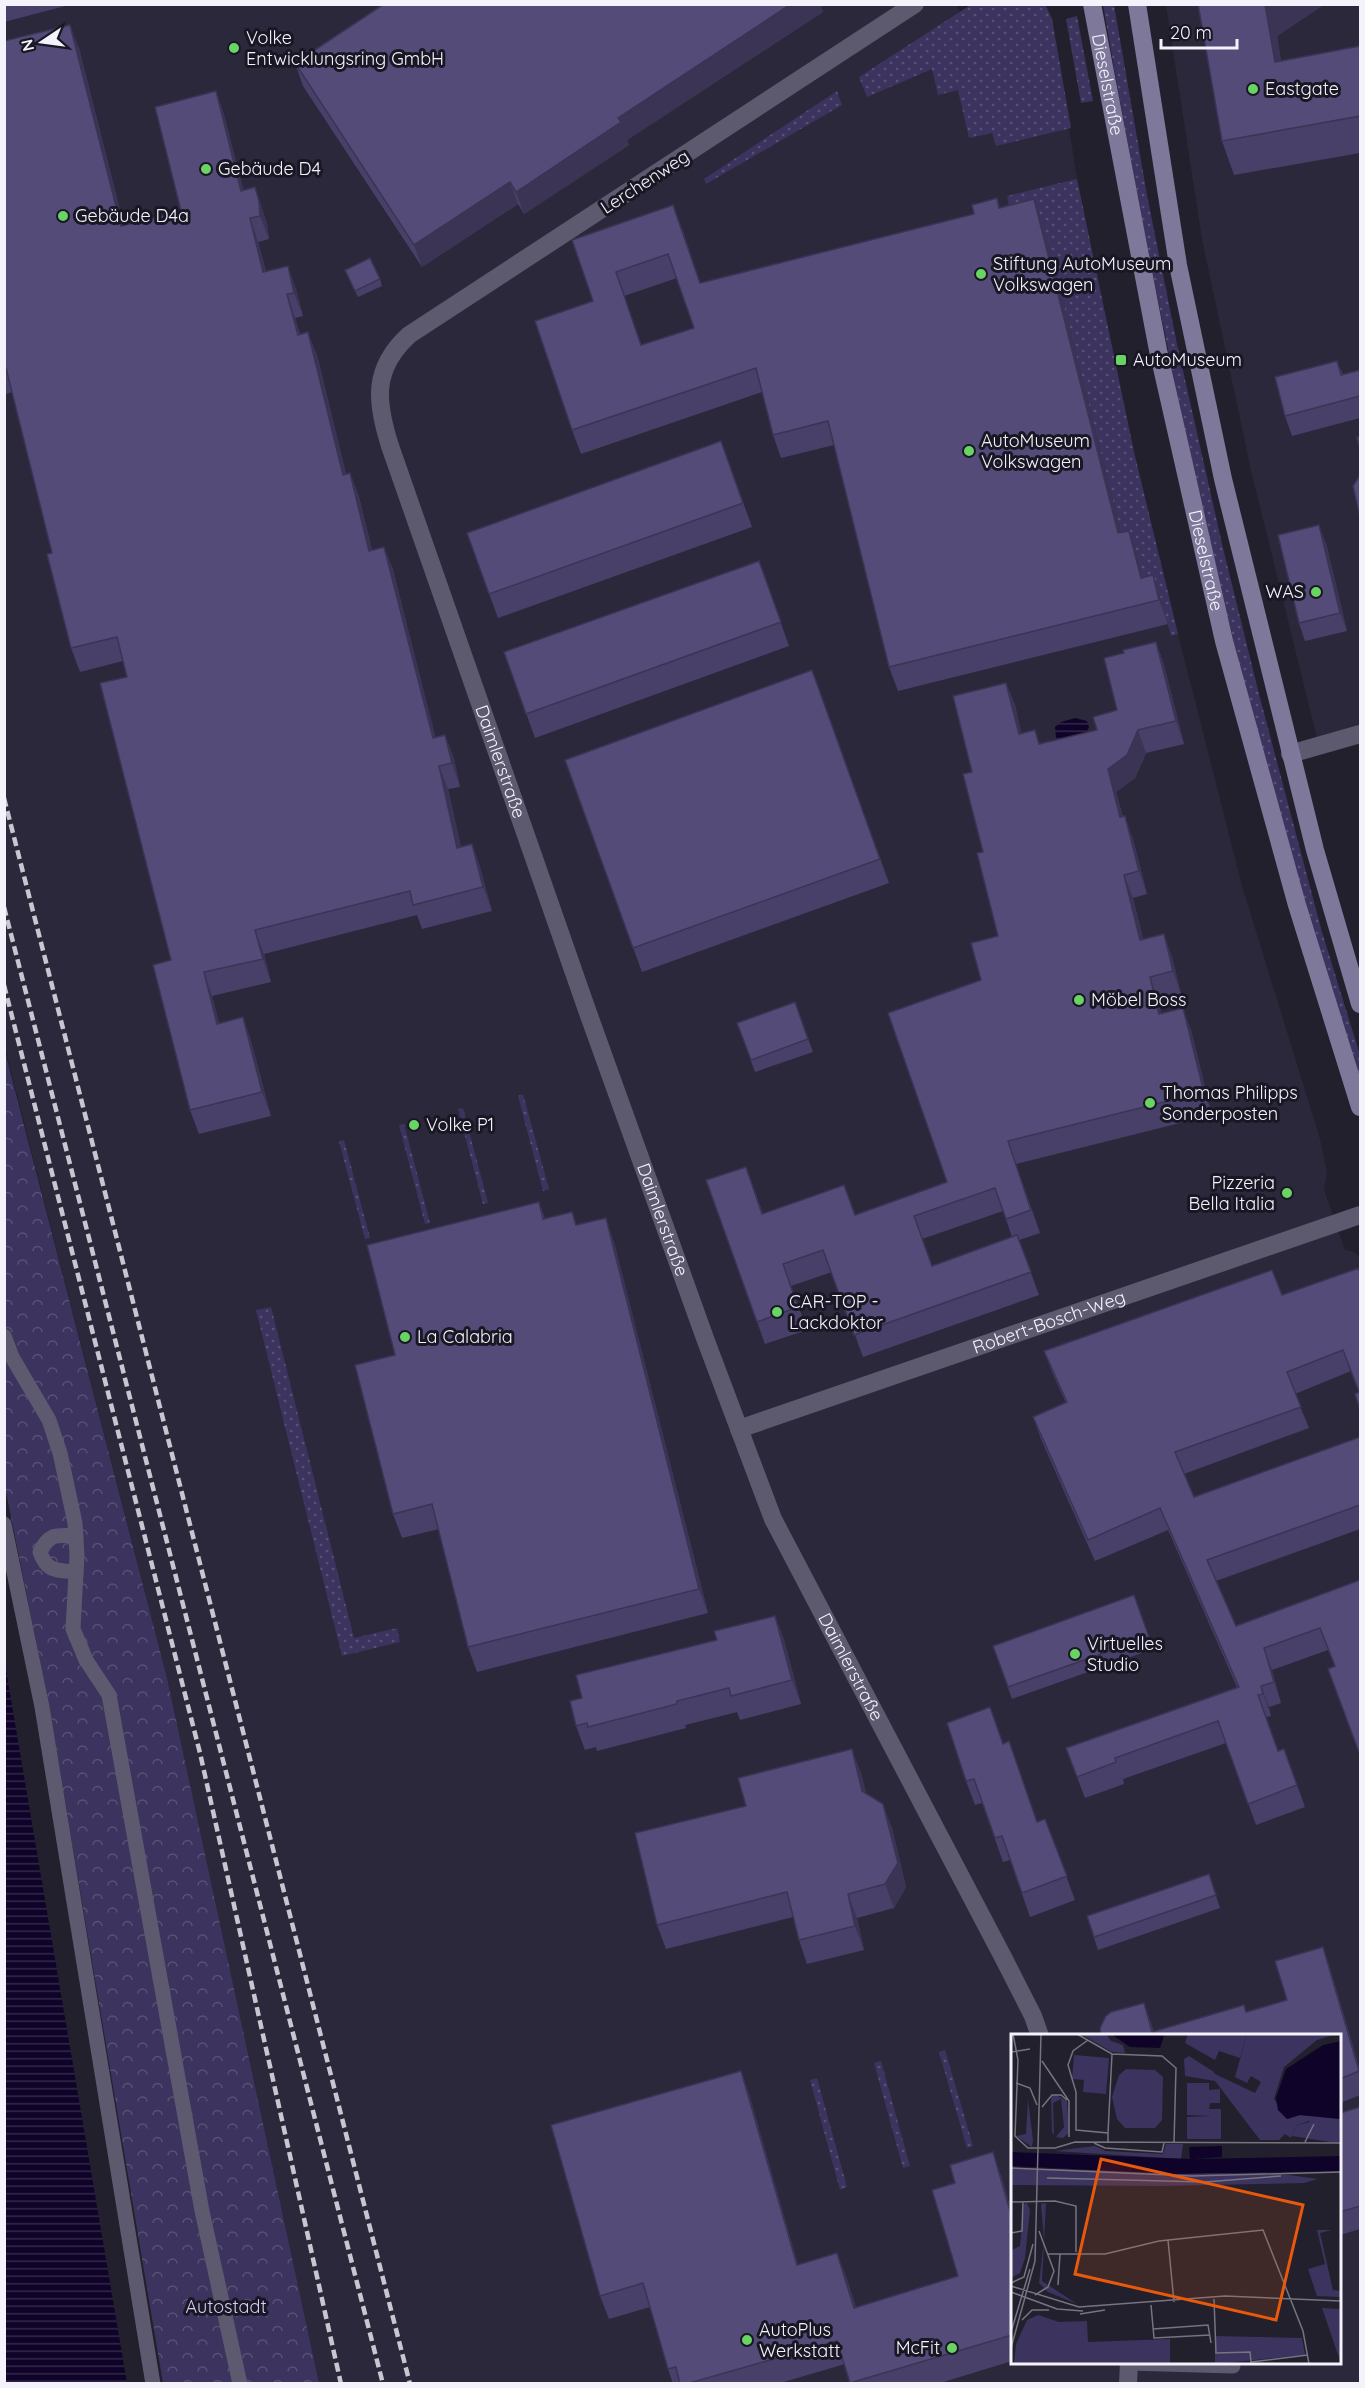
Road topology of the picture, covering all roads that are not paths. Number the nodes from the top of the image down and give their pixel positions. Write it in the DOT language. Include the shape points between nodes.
graph roads {
  1 [pos="915,4"];
  2 [pos="1092,4"];
  3 [pos="1137,4"];
  4 [pos="384,368"];
  5 [pos="1360,734"];
  6 [pos="1290,754"];
  7 [pos="1360,1004"];
  8 [pos="1360,1107"];
  9 [pos="1360,1215"];
  10 [pos="4,1336"];
  11 [pos="739,1429"];
  12 [pos="4,1524"];
  13 [pos="76,1536"];
  14 [pos="75,1572"];
  15 [pos="1039,2034"];
  16 [pos="1129,2364"];
  17 [pos="1164,2364"];
  18 [pos="1233,2366"];
  19 [pos="153,2384"];
  20 [pos="240,2384"];
  21 [pos="1128,2384"];
  1 -- 4 [label="street, Lerchenweg" via="409,335"];
  2 -- 8 [label="main road, Dieselstraße" via="1156,339 1224,640 1297,905"];
  3 -- 6 [label="main road, Dieselstraße" via="1176,253 1199,369"];
  4 -- 11 [label="street, Daimlerstraße" via="380,408 390,446 587,1010"];
  5 -- 6 [label="street"];
  6 -- 7 [label="main road, Dieselstraße" via="1328,901"];
  9 -- 11 [label="street, Robert-Bosch-Weg"];
  10 -- 13 [label="lane" via="12,1358 49,1420 70,1493"];
  11 -- 15 [label="street, Daimlerstraße" via="773,1519 1004,1959"];
  12 -- 19 [label="lane" via="42,1707"];
  13 -- 14 [label="lane"];
  13 -- 14 [label="lane" via="57,1535 46,1540 40,1552 53,1570"];
  14 -- 20 [label="lane" via="73,1629 86,1660 109,1695 202,2211"];
  16 -- 21 [label="street"];
  17 -- 18 [label="lane"];
}
